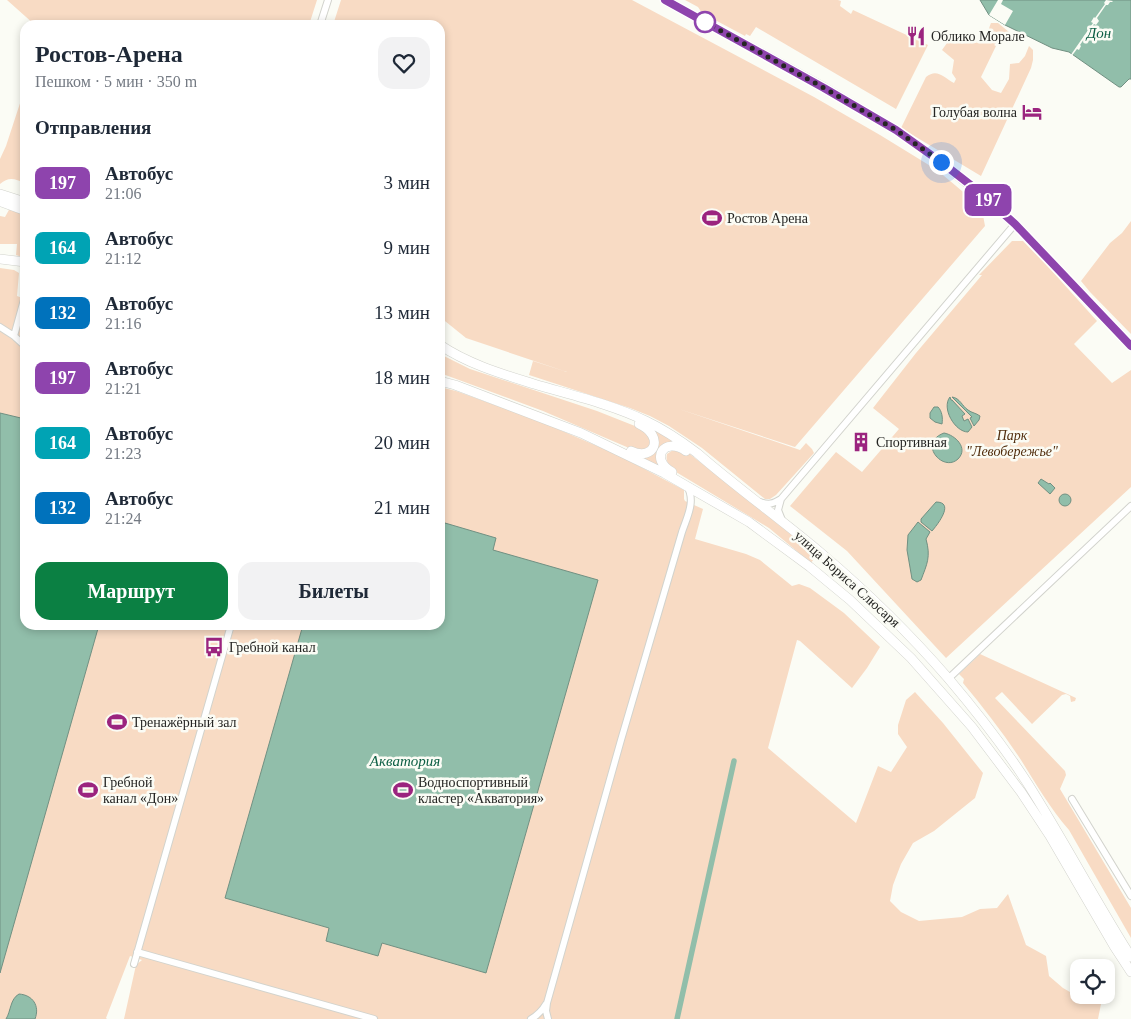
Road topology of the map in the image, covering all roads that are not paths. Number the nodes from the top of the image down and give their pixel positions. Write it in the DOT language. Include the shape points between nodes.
graph roads {
  1 [pos="328,0"];
  2 [pos="665,0"];
  3 [pos="322,20"];
  4 [pos="0,194"];
  5 [pos="6,201"];
  6 [pos="20,202"];
  7 [pos="20,208"];
  8 [pos="1015,224"];
  9 [pos="0,258"];
  10 [pos="20,263"];
  11 [pos="20,314"];
  12 [pos="0,327"];
  13 [pos="14,336"];
  14 [pos="20,341"];
  15 [pos="1131,346"];
  16 [pos="445,348"];
  17 [pos="445,353"];
  18 [pos="468,362"];
  19 [pos="445,380"];
  20 [pos="445,382"];
  21 [pos="455,385"];
  22 [pos="606,406"];
  23 [pos="603,442"];
  24 [pos="711,466"];
  25 [pos="689,486"];
  26 [pos="709,498"];
  27 [pos="752,498"];
  28 [pos="781,499"];
  29 [pos="691,502"];
  30 [pos="1131,506"];
  31 [pos="782,521"];
  32 [pos="230,630"];
  33 [pos="948,679"];
  34 [pos="1072,799"];
  35 [pos="1131,896"];
  36 [pos="138,952"];
  37 [pos="1131,957"];
  38 [pos="134,964"];
  39 [pos="1131,972"];
  40 [pos="547,1003"];
  41 [pos="374,1019"];
  42 [pos="531,1019"];
  43 [pos="548,1019"];
  1 -- 3 [label="street"];
  2 -- 8 [label="main road" via="896,130 960,176"];
  4 -- 5 [label="main road"];
  5 -- 6 [label="main road"];
  5 -- 7 [label="main road"];
  8 -- 15 [label="main road"];
  8 -- 28 [label="street"];
  9 -- 10 [label="main road"];
  11 -- 13 [label="street"];
  12 -- 13 [label="street"];
  13 -- 14 [label="street"];
  16 -- 18 [label="main road, улица Бориса Слюсаря"];
  17 -- 18 [label="main road"];
  18 -- 22 [label="main road, улица Бориса Слюсаря"];
  19 -- 21 [label="main road"];
  20 -- 21 [label="main road, улица Бориса Слюсаря"];
  21 -- 23 [label="main road, улица Бориса Слюсаря"];
  22 -- 23 [label="main road" via="610,412 648,429 655,440 649,452 644,454 634,453 609,441"];
  22 -- 24 [label="main road, улица Бориса Слюсаря" via="660,428"];
  23 -- 25 [label="main road, улица Бориса Слюсаря"];
  24 -- 25 [label="main road" via="679,447 670,446 663,450 660,459 664,467 689,482"];
  24 -- 27 [label="main road, улица Бориса Слюсаря"];
  25 -- 26 [label="main road, улица Бориса Слюсаря"];
  25 -- 29 [label="street"];
  26 -- 29 [label="street"];
  26 -- 39 [label="main road, улица Бориса Слюсаря" via="749,522 810,567 911,658 972,727 1021,792"];
  27 -- 28 [label="street" via="766,504"];
  27 -- 31 [label="main road, улица Бориса Слюсаря"];
  28 -- 31 [label="street" via="778,510"];
  29 -- 40 [label="street"];
  30 -- 33 [label="street"];
  31 -- 33 [label="main road, улица Бориса Слюсаря" via="863,590"];
  32 -- 36 [label="street"];
  33 -- 37 [label="main road, улица Бориса Слюсаря" via="1027,783"];
  34 -- 35 [label="street"];
  36 -- 38 [label="street"];
  36 -- 41 [label="street"];
  40 -- 42 [label="street"];
  40 -- 43 [label="street"];
}
